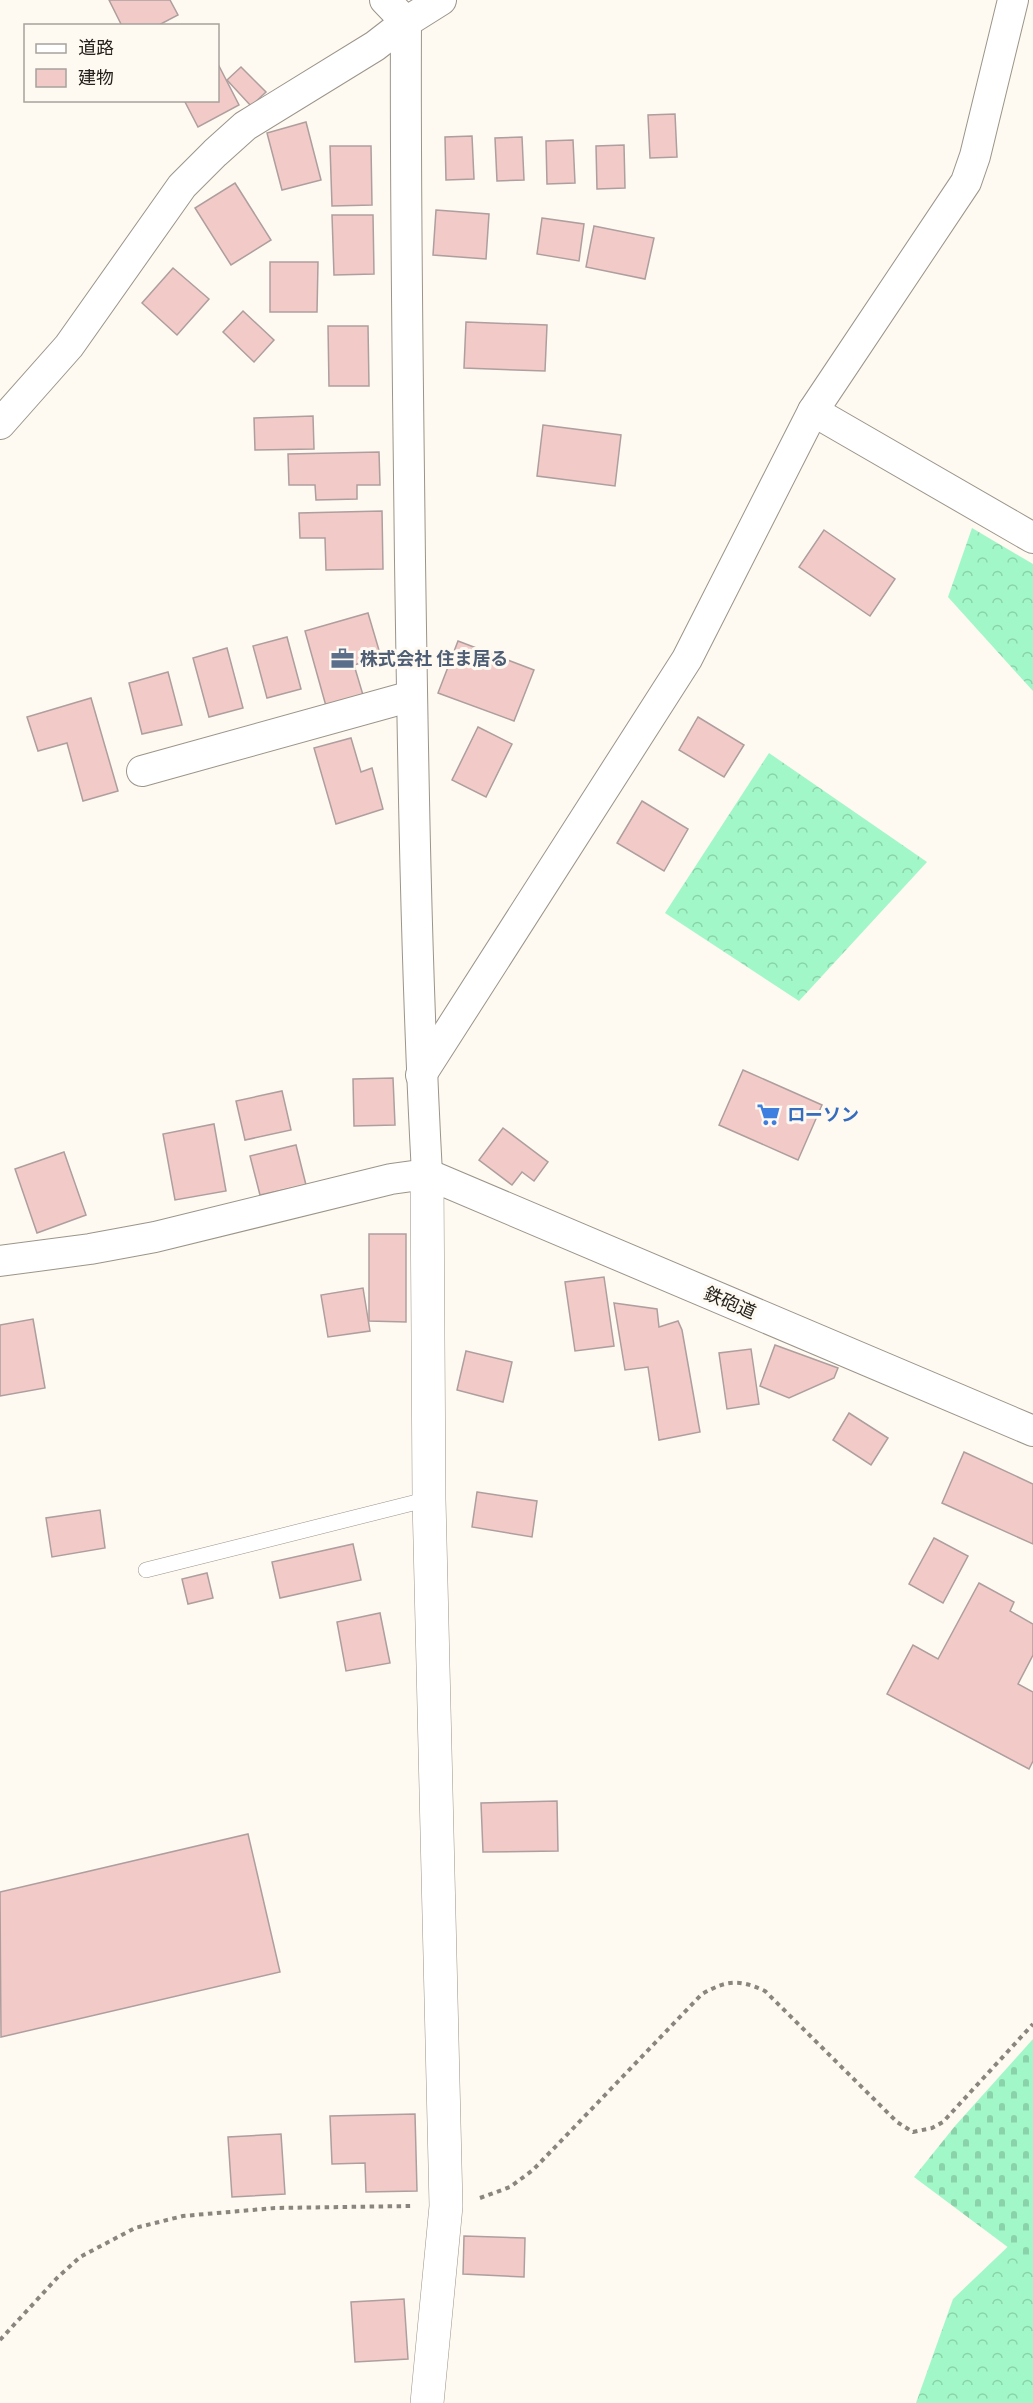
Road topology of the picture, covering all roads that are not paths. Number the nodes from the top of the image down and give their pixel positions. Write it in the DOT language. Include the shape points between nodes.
graph roads {
  1 [pos="385,0"];
  2 [pos="441,0"];
  3 [pos="1013,0"];
  4 [pos="407,11"];
  5 [pos="813,411"];
  6 [pos="0,424"];
  7 [pos="1033,538"];
  8 [pos="412,696"];
  9 [pos="142,771"];
  10 [pos="421,1075"];
  11 [pos="427,1174"];
  12 [pos="0,1262"];
  13 [pos="1033,1431"];
  14 [pos="429,1499"];
  15 [pos="146,1570"];
  16 [pos="427,2403"];
  1 -- 4 [label="street"];
  2 -- 4 [label="street"];
  3 -- 5 [label="street" via="966,182"];
  4 -- 6 [label="street" via="375,46 245,126 215,153 183,186 69,346"];
  4 -- 8 [label="street" via="405,182"];
  5 -- 7 [label="street"];
  5 -- 10 [label="street" via="687,659"];
  8 -- 9 [label="street"];
  8 -- 10 [label="street"];
  10 -- 11 [label="street"];
  11 -- 12 [label="street" via="391,1179 155,1237"];
  11 -- 13 [label="street, 鉄砲道"];
  11 -- 14 [label="street"];
  14 -- 15 [label="lane"];
  14 -- 16 [label="street" via="446,2206"];
}
